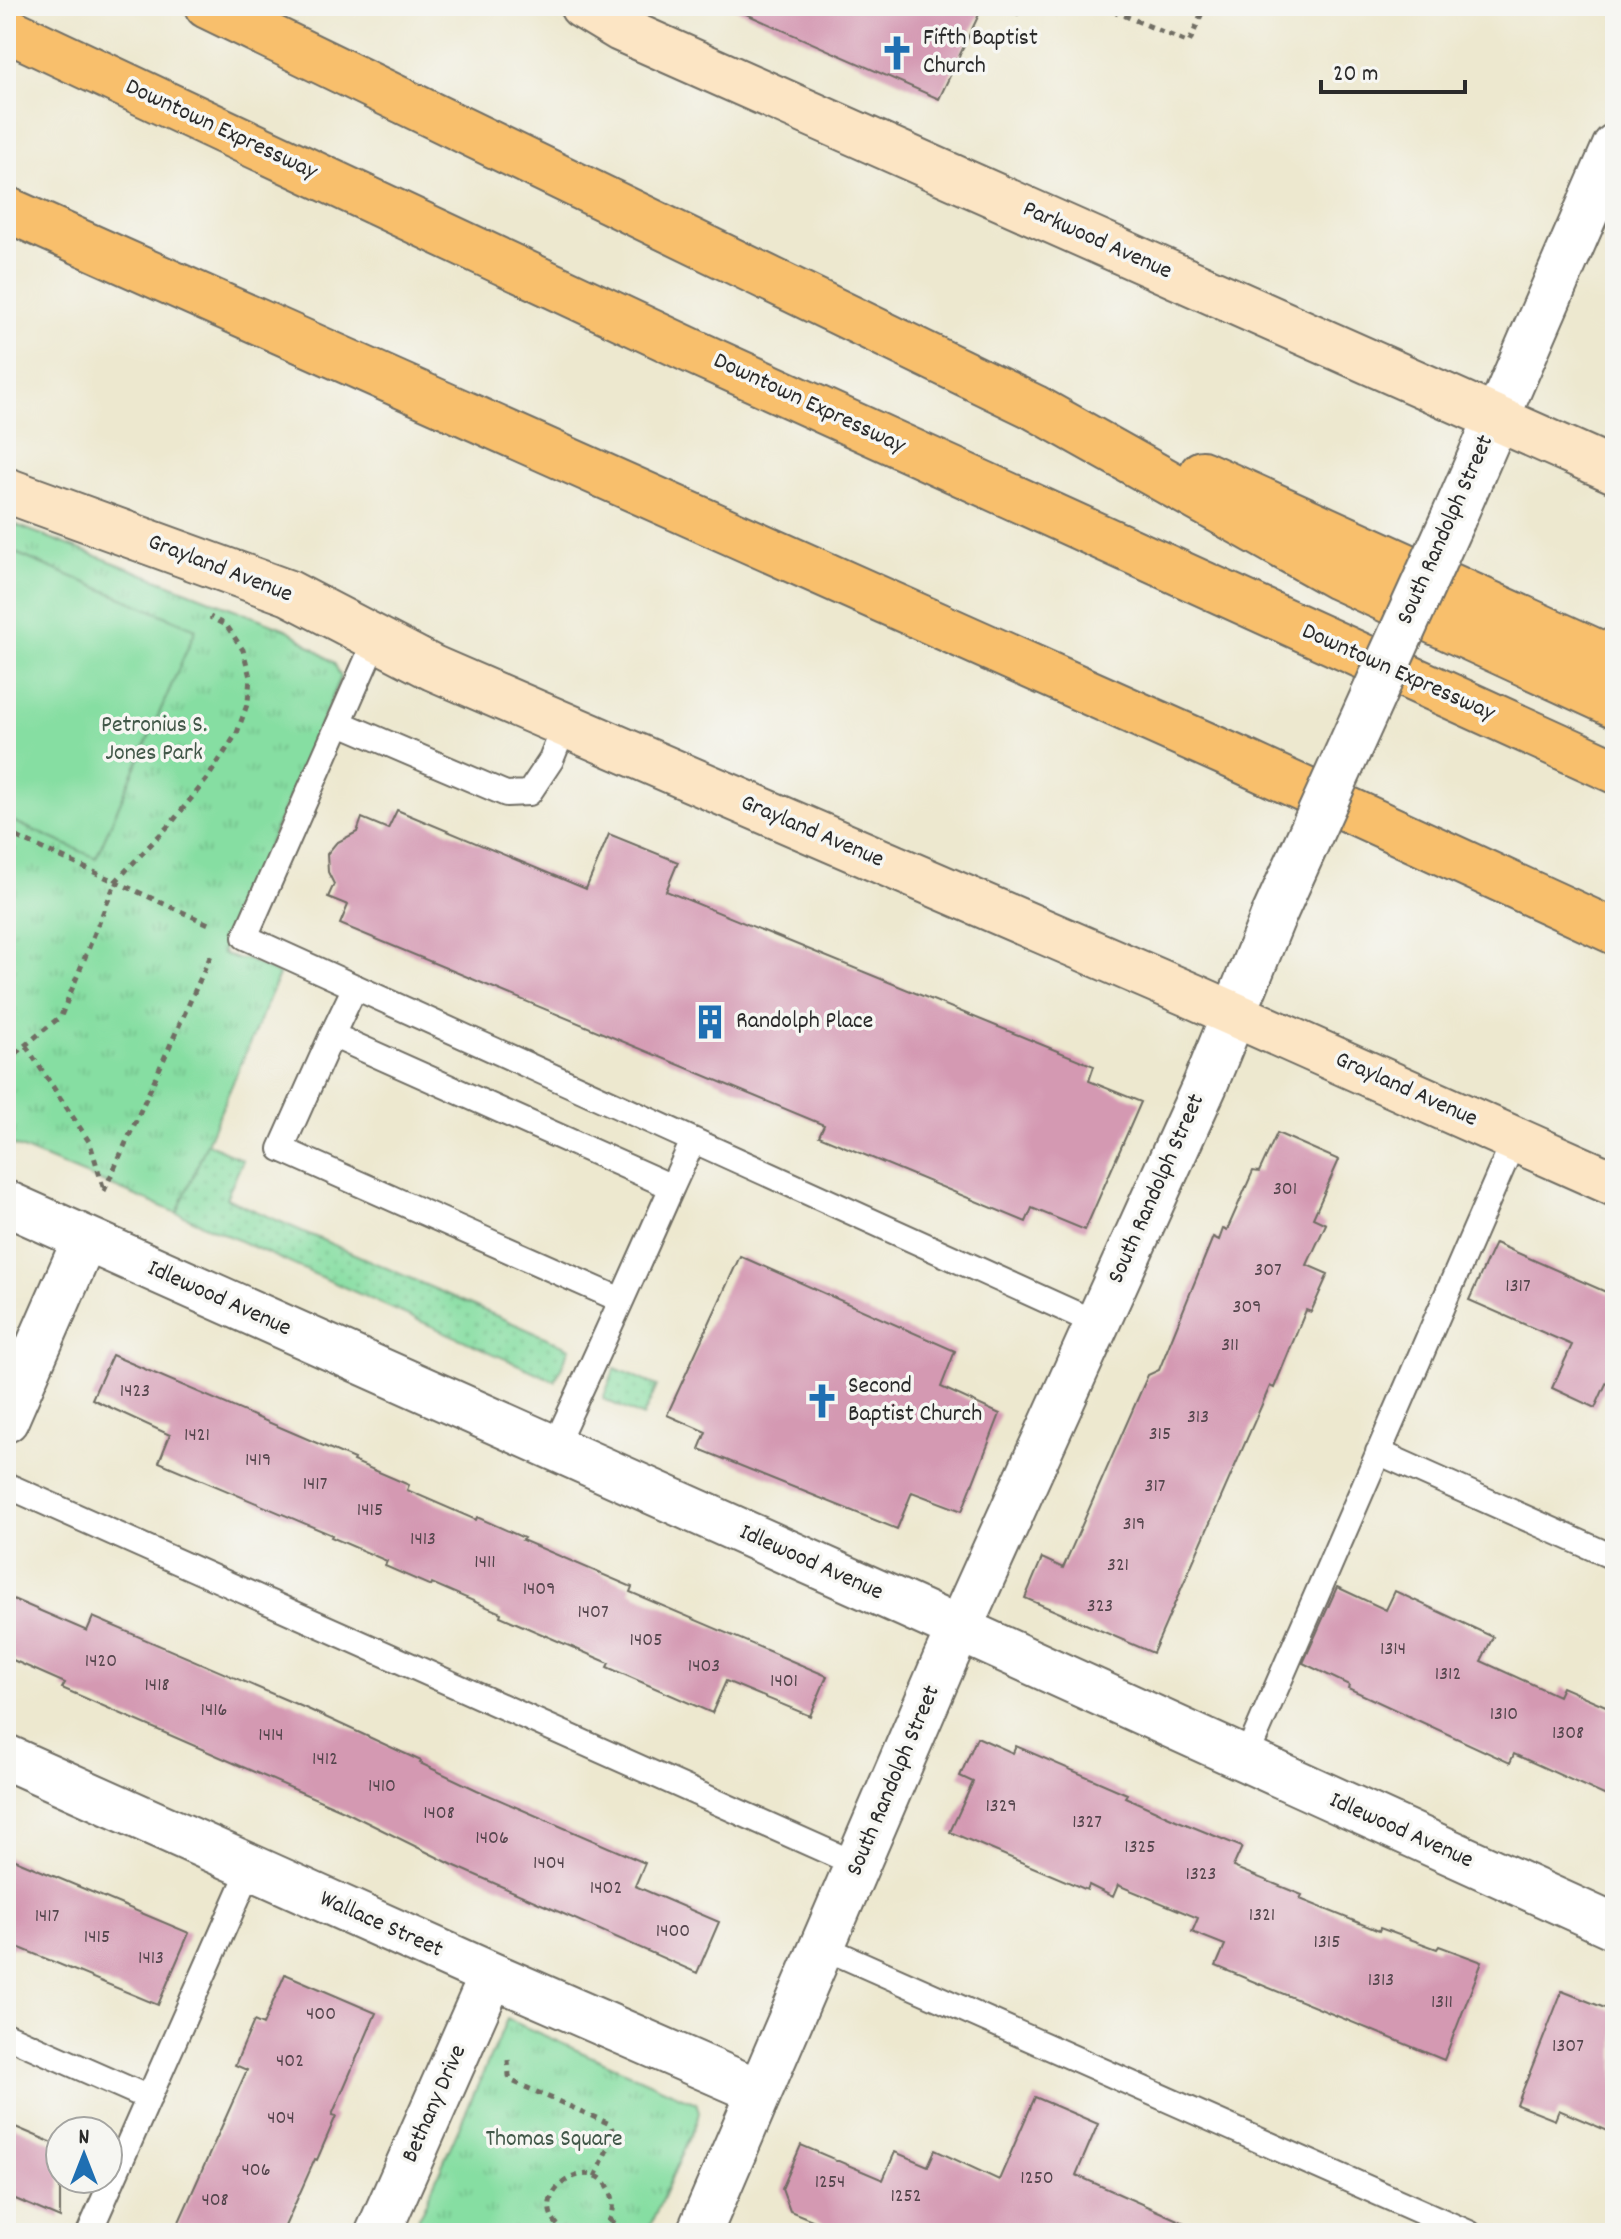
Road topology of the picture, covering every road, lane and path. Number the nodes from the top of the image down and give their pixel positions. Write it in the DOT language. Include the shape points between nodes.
graph roads {
  1 [pos="207,6"];
  2 [pos="582,6"];
  3 [pos="1020,6"];
  4 [pos="1102,6"];
  5 [pos="1205,6"];
  6 [pos="1016,15"];
  7 [pos="625,18"];
  8 [pos="6,29"];
  9 [pos="1615,146"];
  10 [pos="6,209"];
  11 [pos="1034,407"];
  12 [pos="1496,417"];
  13 [pos="1615,471"];
  14 [pos="6,490"];
  15 [pos="207,615"];
  16 [pos="376,639"];
  17 [pos="1615,660"];
  18 [pos="1615,705"];
  19 [pos="340,723"];
  20 [pos="565,725"];
  21 [pos="1615,771"];
  22 [pos="6,832"];
  23 [pos="116,881"];
  24 [pos="1615,932"];
  25 [pos="234,934"];
  26 [pos="355,987"];
  27 [pos="1231,1014"];
  28 [pos="332,1035"];
  29 [pos="26,1046"];
  30 [pos="6,1061"];
  31 [pos="1515,1138"];
  32 [pos="693,1141"];
  33 [pos="1615,1184"];
  34 [pos="672,1187"];
  35 [pos="6,1203"];
  36 [pos="85,1239"];
  37 [pos="621,1300"];
  38 [pos="1096,1323"];
  39 [pos="6,1420"];
  40 [pos="553,1449"];
  41 [pos="1378,1452"];
  42 [pos="6,1485"];
  43 [pos="1615,1558"];
  44 [pos="959,1629"];
  45 [pos="6,1757"];
  46 [pos="1245,1760"];
  47 [pos="858,1865"];
  48 [pos="251,1867"];
  49 [pos="1615,1927"];
  50 [pos="823,1947"];
  51 [pos="492,1975"];
  52 [pos="6,2035"];
  53 [pos="508,2056"];
  54 [pos="758,2091"];
  55 [pos="149,2098"];
  56 [pos="595,2177"];
  57 [pos="610,2220"];
  58 [pos="89,2233"];
  59 [pos="378,2233"];
  60 [pos="567,2233"];
  61 [pos="597,2233"];
  62 [pos="630,2233"];
  63 [pos="699,2233"];
  64 [pos="1469,2233"];
  1 -- 11 [label="highway"];
  2 -- 7 [label="street, Parkwood Avenue"];
  3 -- 6 [label="path"];
  4 -- 5 [label="path" via="1189,43"];
  7 -- 12 [label="street, Parkwood Avenue"];
  8 -- 21 [label="highway, Downtown Expressway" via="680,345"];
  9 -- 12 [label="street, South Randolph Street"];
  10 -- 24 [label="highway"];
  11 -- 17 [label="highway" via="1216,478"];
  11 -- 18 [label="highway" via="1337,577"];
  12 -- 13 [label="street, Parkwood Avenue"];
  12 -- 27 [label="street, South Randolph Street, bridge"];
  14 -- 16 [label="street, Grayland Avenue" via="289,593"];
  15 -- 23 [label="path" via="227,626 243,650 250,677 248,702 237,733 207,779"];
  16 -- 19 [label="lane"];
  16 -- 20 [label="street, Grayland Avenue"];
  19 -- 20 [label="lane" via="506,794 529,793 551,760"];
  19 -- 25 [label="lane"];
  20 -- 27 [label="street, Grayland Avenue"];
  22 -- 23 [label="path"];
  23 -- 25 [label="path"];
  23 -- 29 [label="path" via="61,1016"];
  25 -- 26 [label="lane"];
  25 -- 29 [label="path" via="104,1191 90,1143"];
  26 -- 28 [label="lane"];
  26 -- 32 [label="lane"];
  27 -- 31 [label="street, Grayland Avenue"];
  27 -- 38 [label="street, South Randolph Street" via="1205,1085"];
  28 -- 34 [label="lane"];
  28 -- 37 [label="lane" via="281,1149"];
  29 -- 30 [label="path"];
  31 -- 33 [label="street, Grayland Avenue"];
  31 -- 41 [label="lane"];
  32 -- 34 [label="lane"];
  32 -- 38 [label="lane"];
  34 -- 37 [label="lane"];
  35 -- 36 [label="street, Idlewood Avenue"];
  36 -- 39 [label="street"];
  36 -- 40 [label="street, Idlewood Avenue"];
  37 -- 40 [label="lane"];
  38 -- 44 [label="street, South Randolph Street"];
  40 -- 44 [label="street, Idlewood Avenue"];
  41 -- 43 [label="lane"];
  41 -- 46 [label="lane"];
  42 -- 47 [label="lane"];
  44 -- 46 [label="street, Idlewood Avenue"];
  44 -- 47 [label="street, South Randolph Street"];
  45 -- 48 [label="street, Wallace Street"];
  46 -- 49 [label="street, Idlewood Avenue"];
  47 -- 50 [label="street, South Randolph Street"];
  48 -- 51 [label="street, Wallace Street"];
  48 -- 55 [label="lane"];
  50 -- 54 [label="street, South Randolph Street"];
  50 -- 64 [label="lane"];
  51 -- 54 [label="street, Wallace Street"];
  51 -- 59 [label="street, Bethany Drive"];
  52 -- 55 [label="lane"];
  53 -- 56 [label="path" via="514,2082 610,2124 614,2134"];
  54 -- 63 [label="street, South Randolph Street"];
  55 -- 58 [label="lane"];
  56 -- 57 [label="path" via="610,2191"];
  56 -- 60 [label="path" via="567,2177 554,2192 551,2211"];
  57 -- 61 [label="path"];
  57 -- 62 [label="path"];
}
